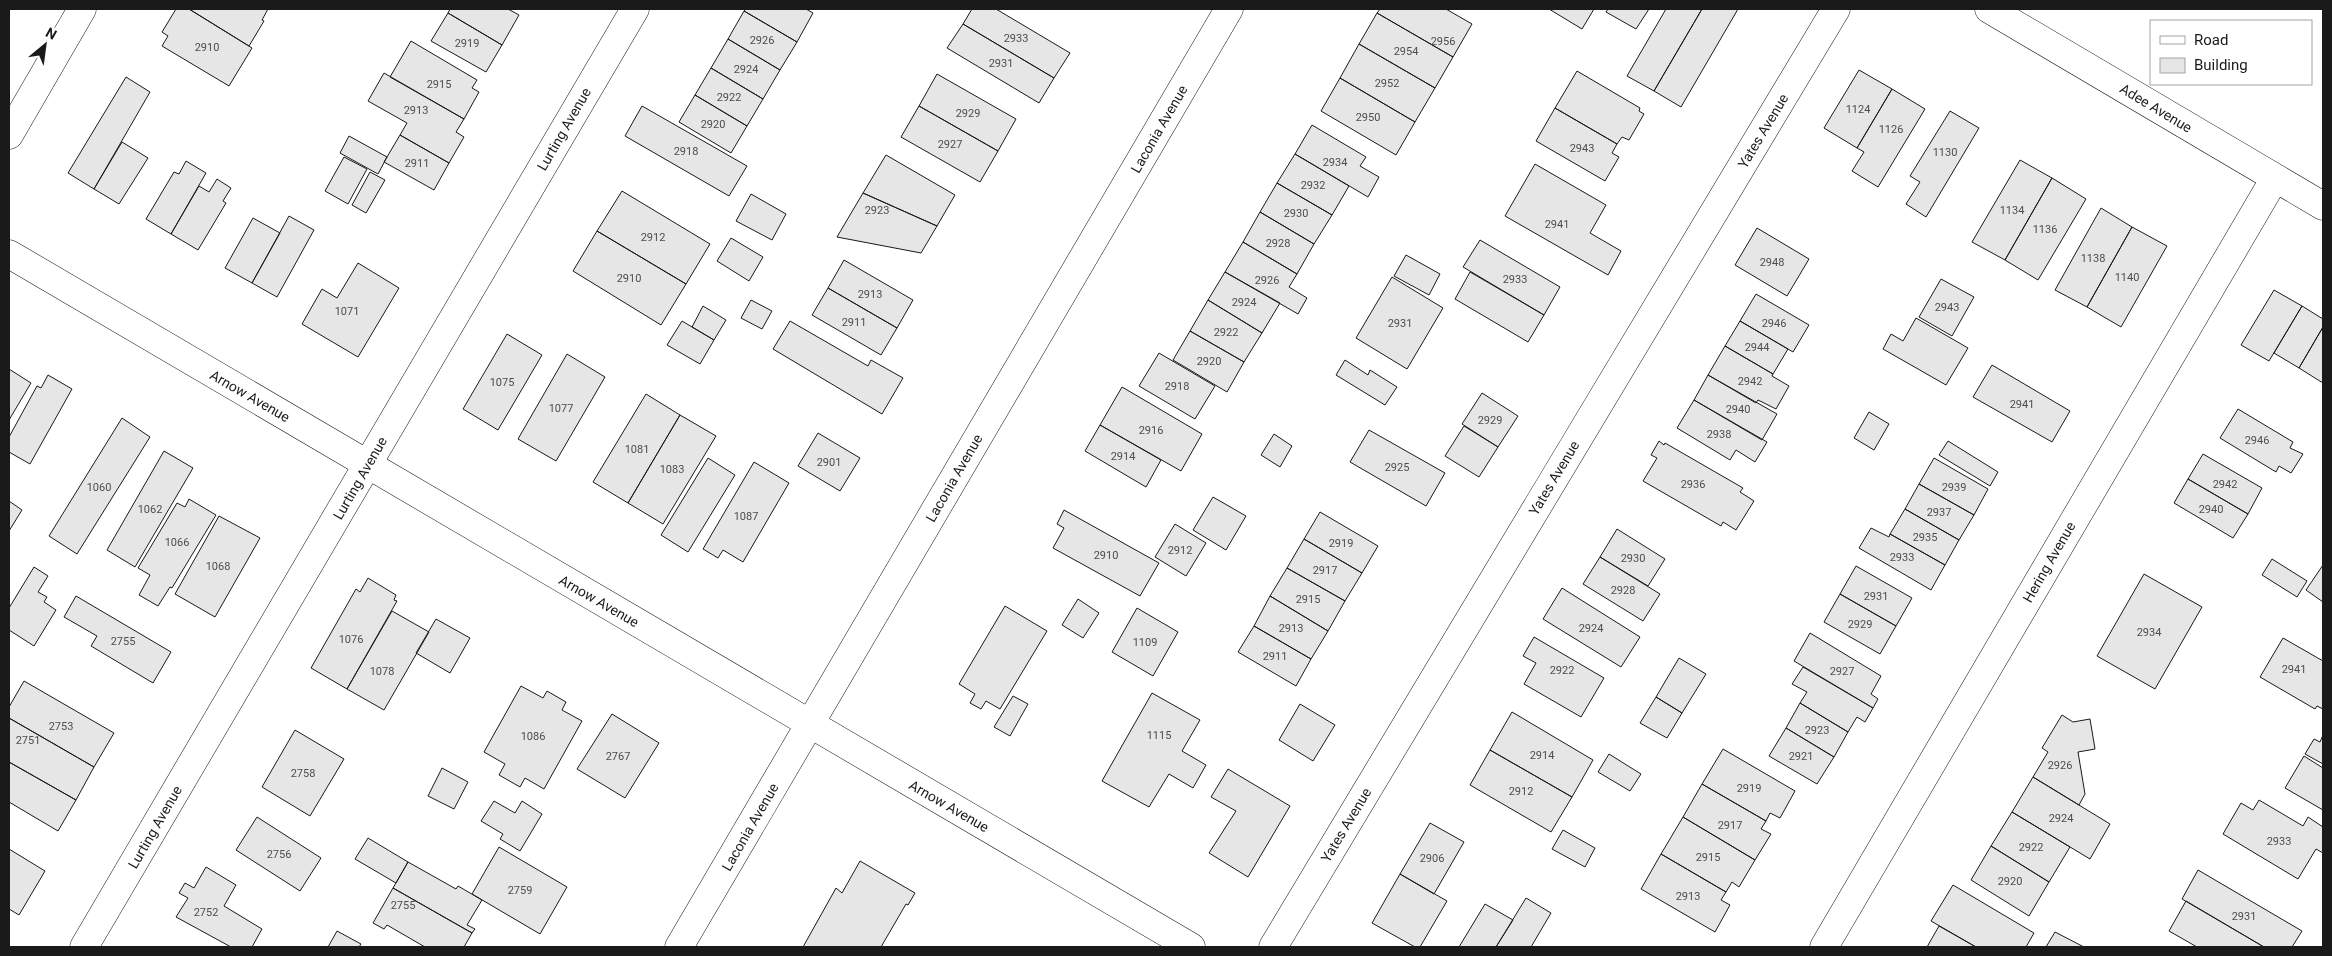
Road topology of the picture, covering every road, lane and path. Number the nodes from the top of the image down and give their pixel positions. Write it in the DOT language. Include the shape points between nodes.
graph roads {
  1 [pos="82,9"];
  2 [pos="634,9"];
  3 [pos="1230,9"];
  4 [pos="1836,9"];
  5 [pos="1989,9"];
  6 [pos="9,136"];
  7 [pos="2275,178"];
  8 [pos="2323,206"];
  9 [pos="9,254"];
  10 [pos="367,465"];
  11 [pos="810,724"];
  12 [pos="84,947"];
  13 [pos="679,947"];
  14 [pos="1190,947"];
  15 [pos="1273,947"];
  16 [pos="1824,947"];
  1 -- 6 [label="street"];
  2 -- 10 [label="street, Lurting Avenue"];
  3 -- 11 [label="street, Laconia Avenue"];
  4 -- 15 [label="street, Yates Avenue"];
  5 -- 7 [label="street, Adee Avenue"];
  7 -- 8 [label="street, Adee Avenue"];
  7 -- 16 [label="street, Hering Avenue"];
  9 -- 10 [label="street, Arnow Avenue"];
  10 -- 11 [label="street, Arnow Avenue"];
  10 -- 12 [label="street, Lurting Avenue"];
  11 -- 13 [label="street, Laconia Avenue"];
  11 -- 14 [label="street, Arnow Avenue"];
}
